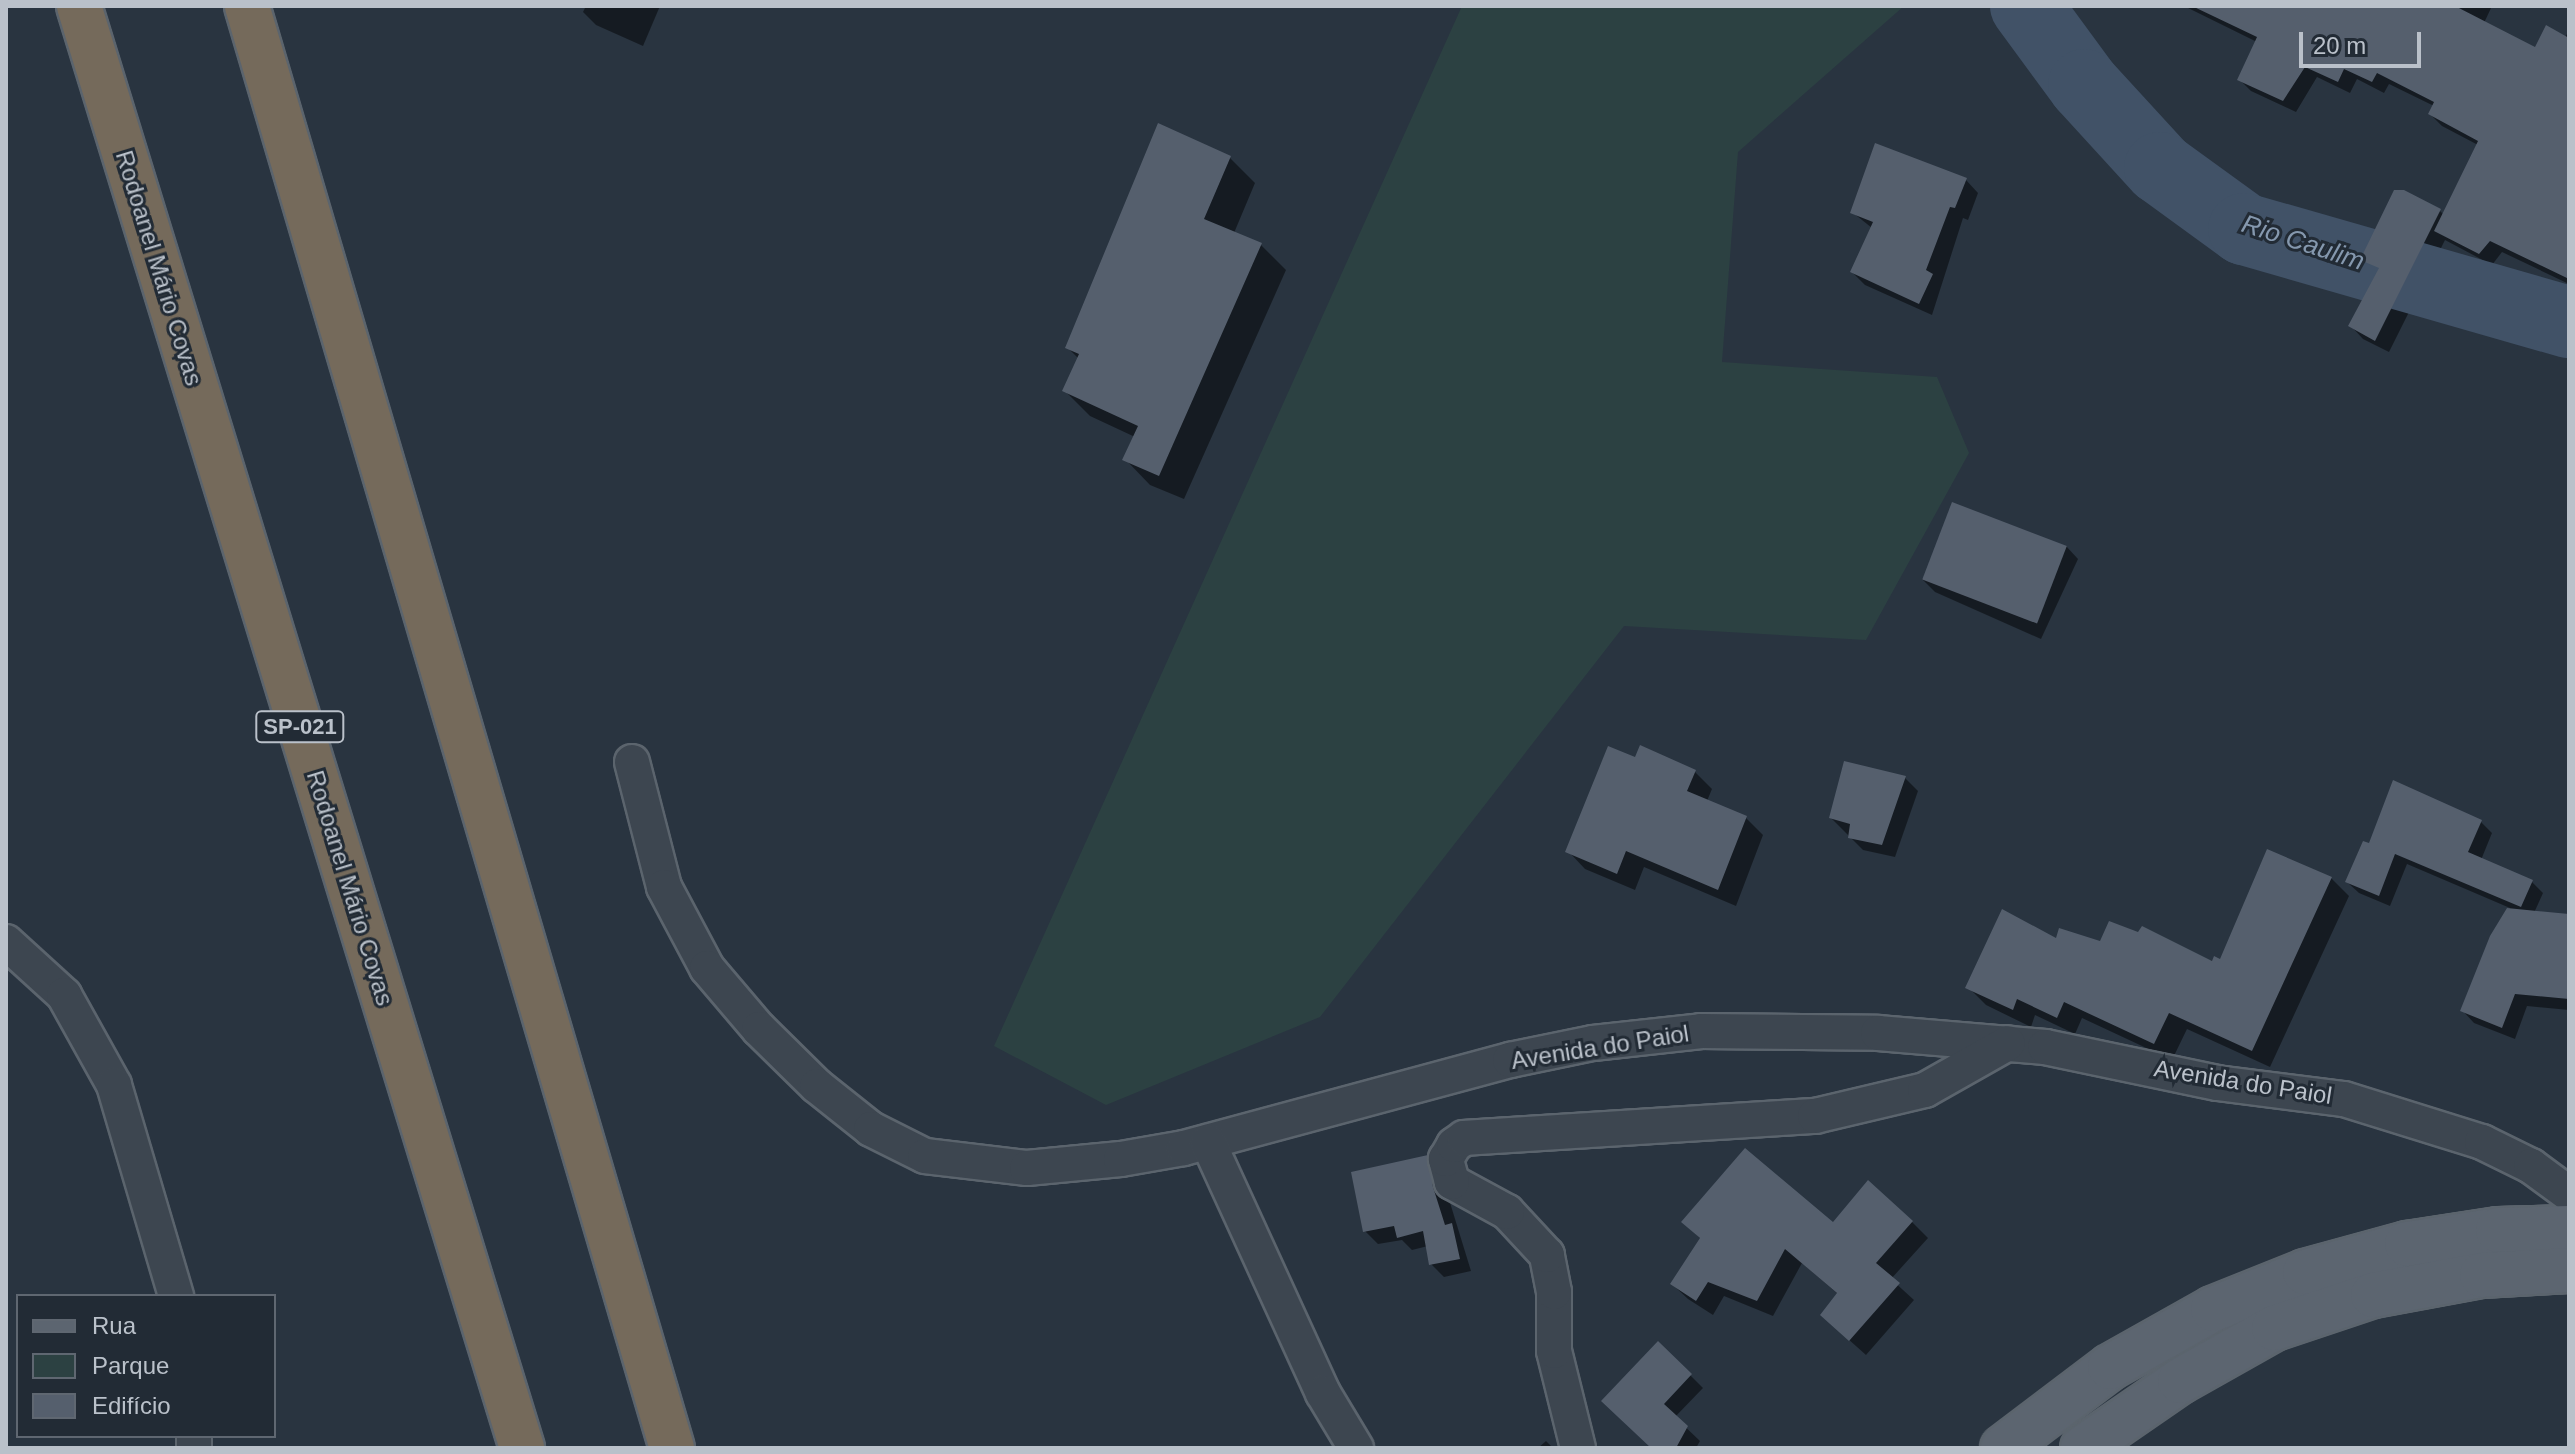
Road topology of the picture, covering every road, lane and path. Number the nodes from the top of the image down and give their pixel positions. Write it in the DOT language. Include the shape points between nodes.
graph roads {
  1 [pos="79,6"];
  2 [pos="247,6"];
  3 [pos="632,762"];
  4 [pos="6,942"];
  5 [pos="2008,1043"];
  6 [pos="1208,1142"];
  7 [pos="2569,1194"];
  8 [pos="2569,1228"];
  9 [pos="2569,1270"];
  10 [pos="175,1294"];
  11 [pos="522,1448"];
  12 [pos="672,1448"];
  13 [pos="1356,1448"];
  14 [pos="1578,1448"];
  15 [pos="2003,1448"];
  16 [pos="2083,1448"];
  1 -- 11 [label="highway, Rodoanel Mário Covas / SP-021"];
  2 -- 12 [label="highway"];
  3 -- 6 [label="street, Avenida do Paiol" via="664,887 707,968 759,1029 871,1129 925,1156 1027,1168 1121,1159"];
  4 -- 10 [label="street" via="64,995 114,1085"];
  5 -- 6 [label="street, Avenida do Paiol" via="1878,1033 1701,1031 1593,1043 1510,1060"];
  5 -- 7 [label="street, Avenida do Paiol" via="2095,1054 2217,1083 2344,1099 2482,1142 2531,1166"];
  5 -- 14 [label="street" via="1925,1090 1815,1116 1464,1138 1454,1145 1446,1159 1452,1182 1507,1212 1547,1255 1554,1292 1554,1351"];
  6 -- 13 [label="street" via="1323,1393"];
  8 -- 15 [label="main road" via="2498,1230 2407,1244 2305,1272 2213,1309 2110,1367"];
  9 -- 16 [label="main road" via="2482,1275 2373,1295 2274,1328 2180,1381"];
}
